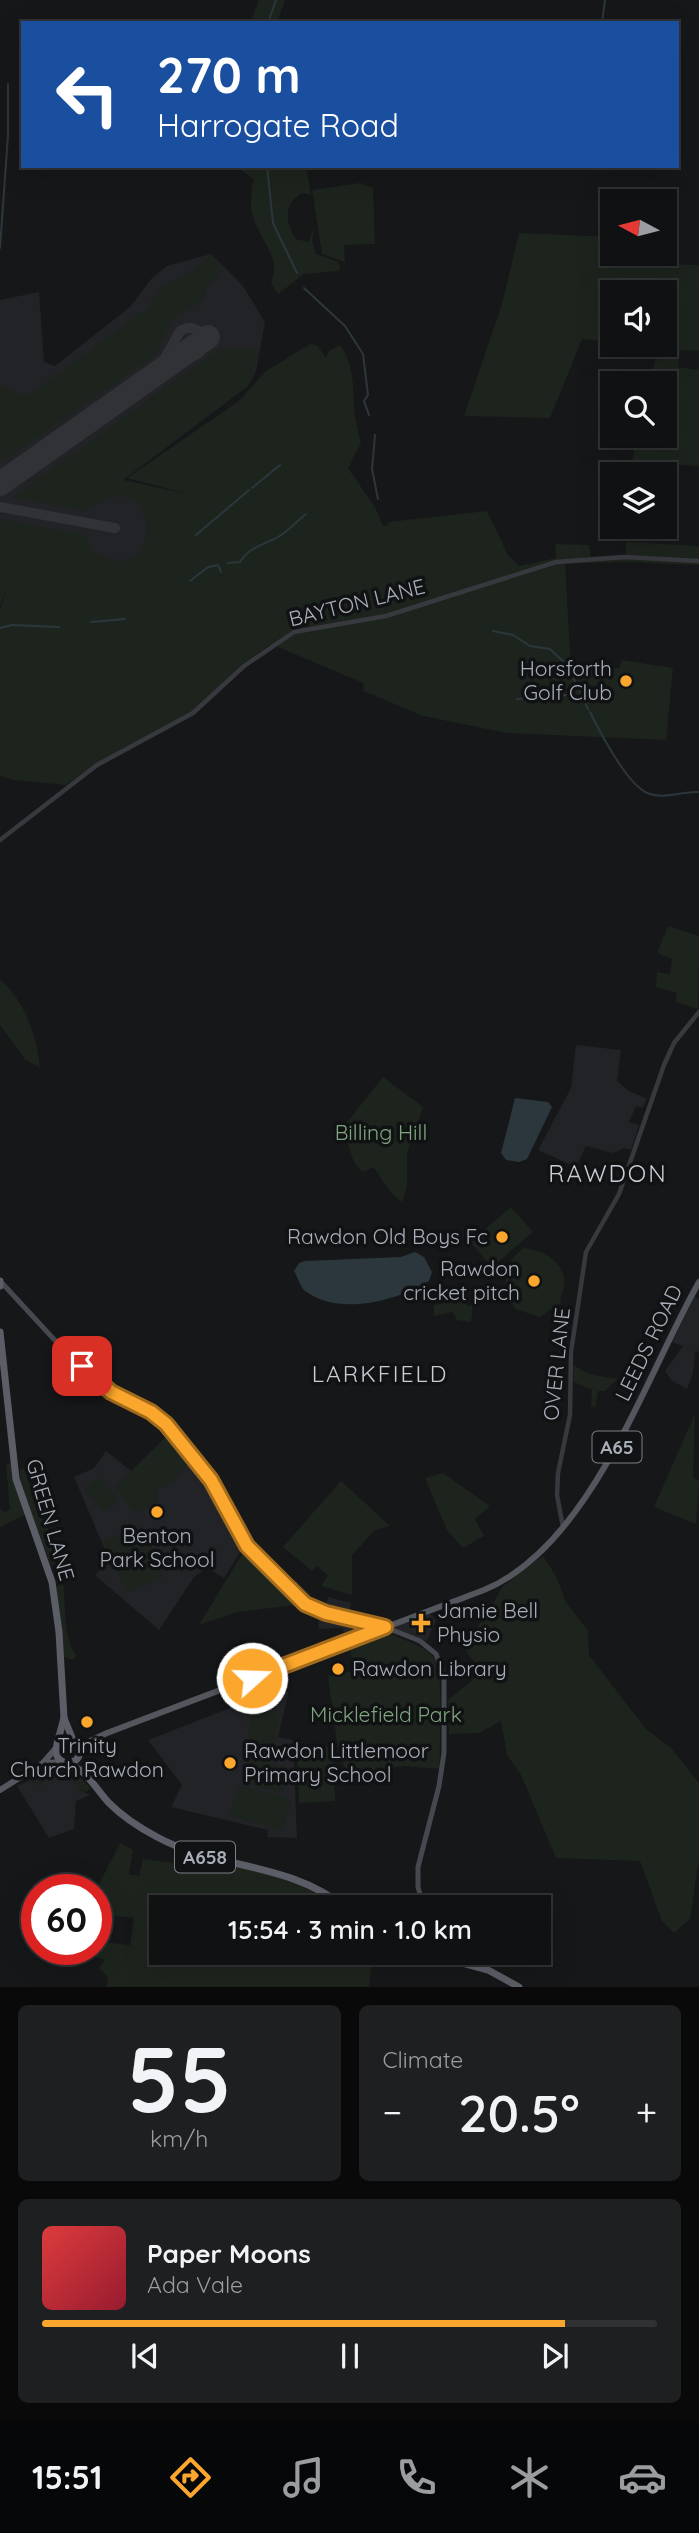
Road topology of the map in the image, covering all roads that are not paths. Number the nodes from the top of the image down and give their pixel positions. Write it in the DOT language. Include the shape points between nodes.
graph roads {
  1 [pos="699,561"];
  2 [pos="0,840"];
  3 [pos="699,1012"];
  4 [pos="699,1282"];
  5 [pos="1,1284"];
  6 [pos="0,1332"];
  7 [pos="563,1527"];
  8 [pos="400,1622"];
  9 [pos="385,1627"];
  10 [pos="399,1633"];
  11 [pos="64,1718"];
  12 [pos="74,1740"];
  13 [pos="90,1741"];
  14 [pos="56,1746"];
  15 [pos="79,1754"];
  16 [pos="43,1763"];
  17 [pos="65,1763"];
  18 [pos="83,1773"];
  19 [pos="0,1790"];
  20 [pos="326,1895"];
  21 [pos="420,1895"];
  22 [pos="473,1965"];
  23 [pos="519,1987"];
  1 -- 2 [label="street, BAYTON LANE" via="624,558 556,562 386,616 294,632 244,666 193,713 97,765"];
  3 -- 7 [label="street, OVER LANE" via="674,1043 619,1194 588,1247 571,1352 570,1415 558,1474"];
  4 -- 7 [label="main road, LEEDS ROAD / A65" via="620,1441"];
  5 -- 9 [label="main road" via="102,1385 166,1424 211,1480 247,1546 305,1604"];
  6 -- 11 [label="highway, GREEN LANE" via="16,1479 44,1551 56,1607"];
  7 -- 8 [label="main road, LEEDS ROAD / A65" via="529,1564 495,1586"];
  8 -- 9 [label="main road, LEEDS ROAD / A65"];
  8 -- 10 [label="main road"];
  9 -- 10 [label="main road"];
  9 -- 13 [label="main road, A65"];
  10 -- 21 [label="main road" via="433,1650 444,1675 442,1769 418,1867"];
  11 -- 12 [label="highway, GREEN LANE"];
  11 -- 14 [label="highway, GREEN LANE"];
  12 -- 13 [label="main road, A65"];
  12 -- 14 [label="highway" via="64,1739"];
  12 -- 15 [label="highway"];
  13 -- 15 [label="main road, A65"];
  14 -- 16 [label="main road"];
  14 -- 17 [label="highway" via="57,1756"];
  15 -- 17 [label="highway"];
  15 -- 18 [label="highway"];
  16 -- 17 [label="main road"];
  16 -- 19 [label="main road"];
  17 -- 18 [label="highway, A658"];
  18 -- 20 [label="highway, A658" via="128,1820 159,1838 198,1855 275,1871"];
  22 -- 23 [label="highway"];
}
